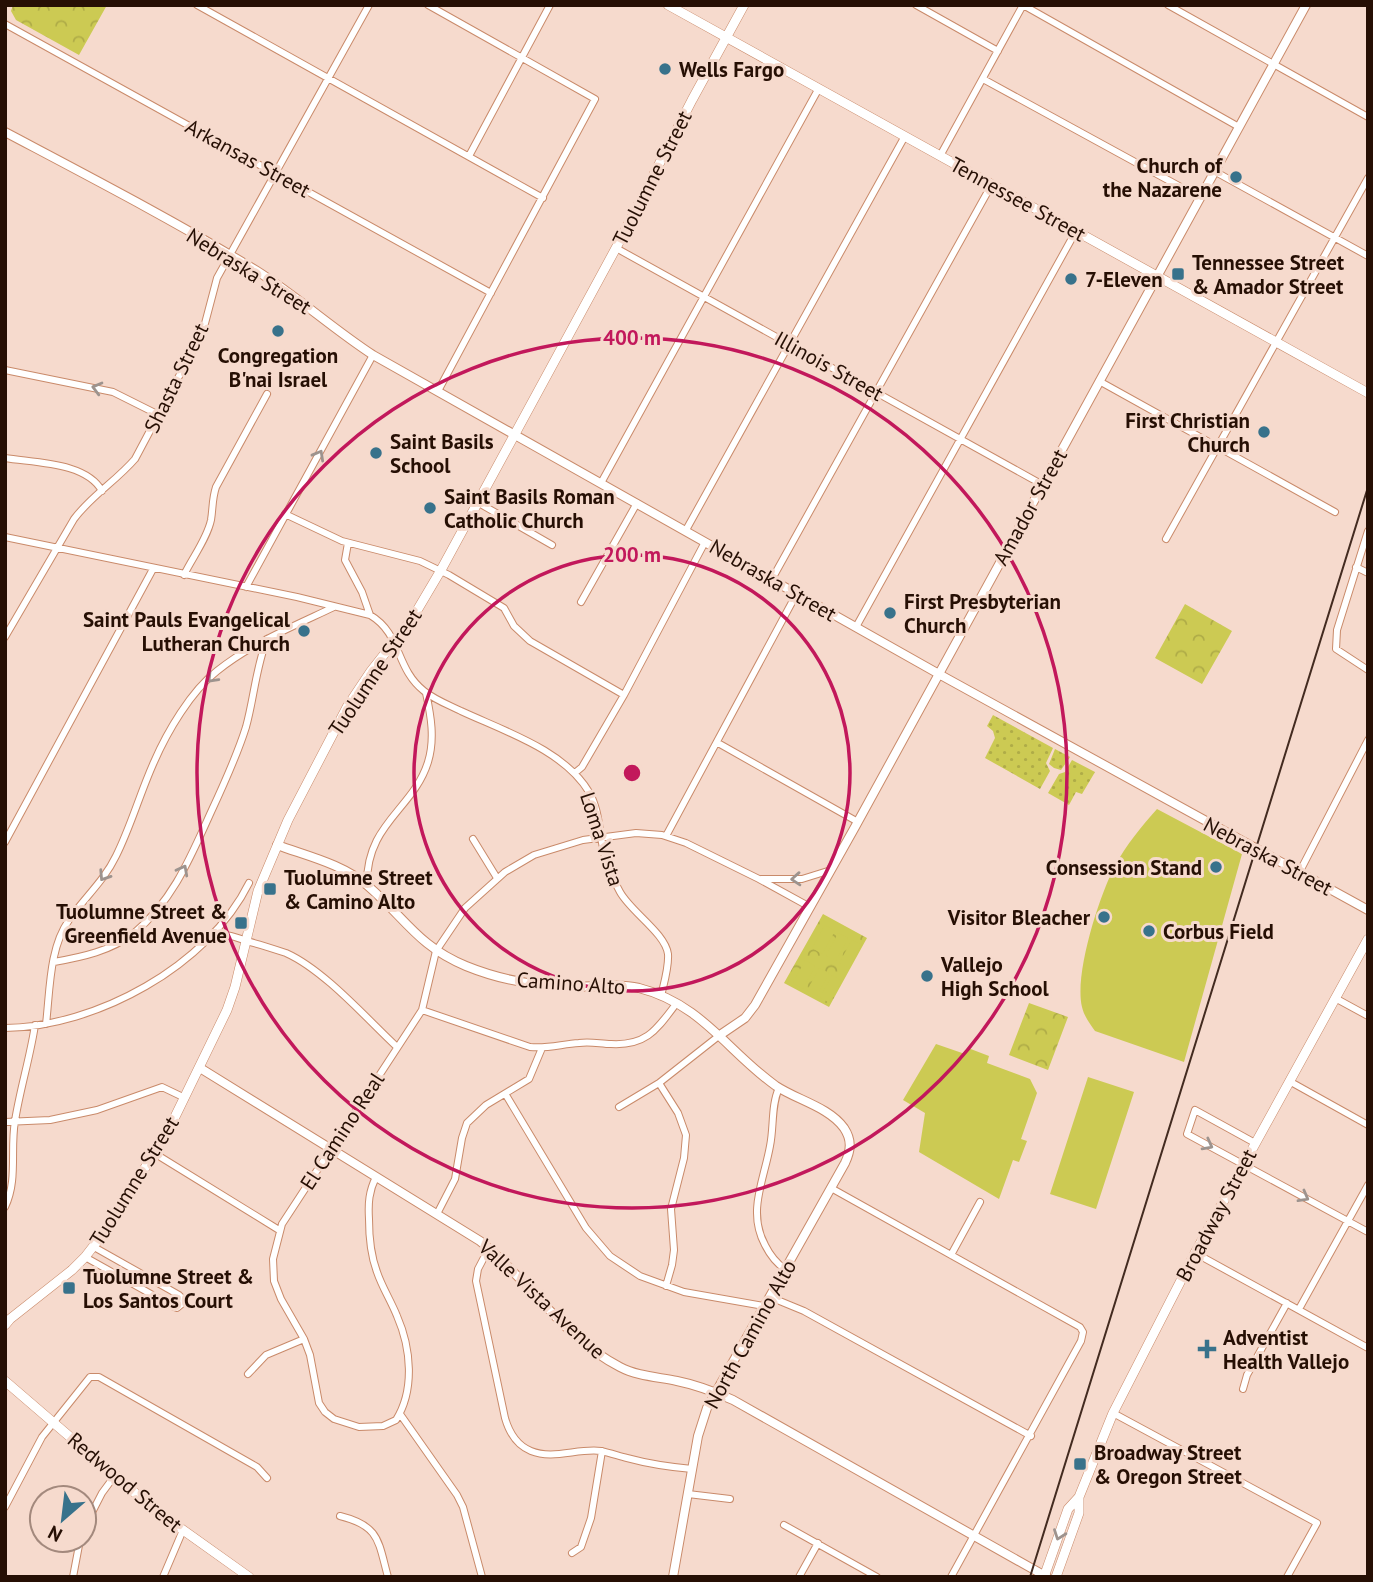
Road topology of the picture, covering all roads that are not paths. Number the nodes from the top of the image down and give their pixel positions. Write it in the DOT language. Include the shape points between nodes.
graph roads {
  1 [pos="197,5"];
  2 [pos="369,5"];
  3 [pos="428,5"];
  4 [pos="550,5"];
  5 [pos="668,5"];
  6 [pos="744,5"];
  7 [pos="916,5"];
  8 [pos="1023,5"];
  9 [pos="1168,5"];
  10 [pos="1306,5"];
  11 [pos="5,24"];
  12 [pos="726,37"];
  13 [pos="998,51"];
  14 [pos="522,58"];
  15 [pos="1275,64"];
  16 [pos="328,78"];
  17 [pos="983,79"];
  18 [pos="819,88"];
  19 [pos="1368,117"];
  20 [pos="1239,127"];
  21 [pos="5,132"];
  22 [pos="905,136"];
  23 [pos="469,156"];
  24 [pos="940,156"];
  25 [pos="1214,171"];
  26 [pos="275,173"];
  27 [pos="1368,178"];
  28 [pos="992,184"];
  29 [pos="1199,197"];
  30 [pos="543,198"];
  31 [pos="1076,231"];
  32 [pos="1334,238"];
  33 [pos="616,248"];
  34 [pos="230,256"];
  35 [pos="1368,256"];
  36 [pos="1157,275"];
  37 [pos="491,293"];
  38 [pos="704,297"];
  39 [pos="1276,342"];
  40 [pos="789,344"];
  41 [pos="373,355"];
  42 [pos="5,370"];
  43 [pos="1100,381"];
  44 [pos="438,391"];
  45 [pos="876,392"];
  46 [pos="1368,393"];
  47 [pos="267,394"];
  48 [pos="159,415"];
  49 [pos="515,434"];
  50 [pos="960,439"];
  51 [pos="1217,447"];
  52 [pos="5,458"];
  53 [pos="601,483"];
  54 [pos="1043,485"];
  55 [pos="102,491"];
  56 [pos="477,502"];
  57 [pos="637,503"];
  58 [pos="1335,512"];
  59 [pos="285,514"];
  60 [pos="686,530"];
  61 [pos="1368,531"];
  62 [pos="5,537"];
  63 [pos="1166,539"];
  64 [pos="705,542"];
  65 [pos="348,543"];
  66 [pos="552,545"];
  67 [pos="55,548"];
  68 [pos="1356,568"];
  69 [pos="153,569"];
  70 [pos="440,570"];
  71 [pos="1368,573"];
  72 [pos="184,575"];
  73 [pos="772,579"];
  74 [pos="246,587"];
  75 [pos="797,593"];
  76 [pos="582,601"];
  77 [pos="335,606"];
  78 [pos="370,615"];
  79 [pos="856,627"];
  80 [pos="5,637"];
  81 [pos="267,639"];
  82 [pos="394,642"];
  83 [pos="1368,670"];
  84 [pos="939,674"];
  85 [pos="426,693"];
  86 [pos="624,695"];
  87 [pos="1368,740"];
  88 [pos="718,743"];
  89 [pos="576,772"];
  90 [pos="858,822"];
  91 [pos="666,836"];
  92 [pos="601,837"];
  93 [pos="473,839"];
  94 [pos="5,842"];
  95 [pos="277,845"];
  96 [pos="831,870"];
  97 [pos="1299,873"];
  98 [pos="497,878"];
  99 [pos="759,878"];
  100 [pos="248,883"];
  101 [pos="367,885"];
  102 [pos="810,907"];
  103 [pos="1368,910"];
  104 [pos="210,938"];
  105 [pos="1368,939"];
  106 [pos="245,940"];
  107 [pos="436,951"];
  108 [pos="54,962"];
  109 [pos="661,996"];
  110 [pos="1335,998"];
  111 [pos="676,1004"];
  112 [pos="422,1010"];
  113 [pos="1368,1016"];
  114 [pos="46,1024"];
  115 [pos="34,1026"];
  116 [pos="5,1028"];
  117 [pos="720,1035"];
  118 [pos="397,1047"];
  119 [pos="542,1048"];
  120 [pos="200,1068"];
  121 [pos="1289,1081"];
  122 [pos="659,1083"];
  123 [pos="779,1088"];
  124 [pos="506,1094"];
  125 [pos="185,1098"];
  126 [pos="619,1107"];
  127 [pos="825,1113"];
  128 [pos="5,1122"];
  129 [pos="14,1122"];
  130 [pos="1368,1125"];
  131 [pos="1255,1143"];
  132 [pos="329,1149"];
  133 [pos="154,1153"];
  134 [pos="1244,1164"];
  135 [pos="376,1177"];
  136 [pos="1368,1185"];
  137 [pos="831,1188"];
  138 [pos="980,1202"];
  139 [pos="5,1207"];
  140 [pos="437,1214"];
  141 [pos="1348,1221"];
  142 [pos="279,1230"];
  143 [pos="1368,1232"];
  144 [pos="94,1247"];
  145 [pos="489,1248"];
  146 [pos="1195,1253"];
  147 [pos="951,1255"];
  148 [pos="85,1257"];
  149 [pos="785,1269"];
  150 [pos="666,1286"];
  151 [pos="770,1297"];
  152 [pos="1287,1303"];
  153 [pos="764,1306"];
  154 [pos="1299,1309"];
  155 [pos="5,1325"];
  156 [pos="304,1339"];
  157 [pos="1368,1348"];
  158 [pos="248,1374"];
  159 [pos="5,1381"];
  160 [pos="1243,1389"];
  161 [pos="716,1393"];
  162 [pos="1113,1413"];
  163 [pos="400,1414"];
  164 [pos="53,1422"];
  165 [pos="1031,1436"];
  166 [pos="602,1451"];
  167 [pos="692,1469"];
  168 [pos="116,1474"];
  169 [pos="267,1478"];
  170 [pos="688,1494"];
  171 [pos="1079,1497"];
  172 [pos="730,1499"];
  173 [pos="98,1501"];
  174 [pos="5,1507"];
  175 [pos="340,1516"];
  176 [pos="784,1525"];
  177 [pos="183,1530"];
  178 [pos="974,1535"];
  179 [pos="818,1543"];
  180 [pos="572,1553"];
  181 [pos="77,1554"];
  182 [pos="1045,1576"];
  183 [pos="73,1577"];
  184 [pos="163,1577"];
  185 [pos="248,1577"];
  186 [pos="388,1577"];
  187 [pos="482,1577"];
  188 [pos="673,1577"];
  189 [pos="799,1577"];
  190 [pos="877,1577"];
  191 [pos="951,1577"];
  192 [pos="1056,1577"];
  193 [pos="1287,1577"];
  1 -- 16 [label="street"];
  2 -- 16 [label="street, Shasta Street"];
  3 -- 14 [label="street"];
  4 -- 14 [label="street"];
  5 -- 12 [label="main road, Tennessee Street"];
  6 -- 12 [label="main road, Tuolumne Street"];
  7 -- 13 [label="street"];
  8 -- 13 [label="street"];
  8 -- 20 [label="street"];
  9 -- 15 [label="street"];
  10 -- 15 [label="street, Amador Street"];
  11 -- 26 [label="street, Arkansas Street"];
  12 -- 18 [label="main road, Tennessee Street"];
  12 -- 33 [label="main road, Tuolumne Street"];
  13 -- 17 [label="street"];
  14 -- 23 [label="street"];
  14 -- 30 [label="street" via="595,99"];
  15 -- 19 [label="street"];
  15 -- 20 [label="street, Amador Street"];
  16 -- 23 [label="street"];
  16 -- 26 [label="street, Shasta Street"];
  17 -- 24 [label="street"];
  17 -- 29 [label="street"];
  18 -- 22 [label="main road, Tennessee Street"];
  18 -- 38 [label="street"];
  20 -- 25 [label="street, Amador Street"];
  21 -- 34 [label="street, Nebraska Street"];
  22 -- 24 [label="main road, Tennessee Street"];
  22 -- 40 [label="street"];
  23 -- 30 [label="street"];
  24 -- 28 [label="main road, Tennessee Street"];
  25 -- 29 [label="street, Amador Street"];
  25 -- 32 [label="street"];
  26 -- 34 [label="street, Shasta Street"];
  26 -- 37 [label="street, Arkansas Street"];
  27 -- 32 [label="street"];
  28 -- 31 [label="main road, Tennessee Street"];
  28 -- 45 [label="street"];
  29 -- 36 [label="street, Amador Street"];
  30 -- 37 [label="street"];
  31 -- 36 [label="main road, Tennessee Street"];
  31 -- 50 [label="street"];
  32 -- 35 [label="street"];
  32 -- 39 [label="street"];
  33 -- 38 [label="street, Illinois Street"];
  33 -- 49 [label="main road, Tuolumne Street"];
  34 -- 41 [label="street, Nebraska Street" via="303,301"];
  34 -- 48 [label="street, Shasta Street" via="212,290 204,331"];
  36 -- 39 [label="main road, Tennessee Street"];
  36 -- 43 [label="street, Amador Street"];
  37 -- 44 [label="street"];
  38 -- 40 [label="street, Illinois Street"];
  38 -- 53 [label="street"];
  39 -- 46 [label="main road, Tennessee Street"];
  39 -- 51 [label="street"];
  40 -- 45 [label="street, Illinois Street"];
  40 -- 60 [label="street"];
  41 -- 44 [label="street, Nebraska Street"];
  59 -- 41 [label="street, one-way"];
  48 -- 42 [label="street, one-way" via="113,392"];
  43 -- 51 [label="street"];
  43 -- 54 [label="street, Amador Street"];
  44 -- 49 [label="street, Nebraska Street"];
  45 -- 50 [label="street, Illinois Street"];
  45 -- 73 [label="street"];
  47 -- 72 [label="street" via="216,487 211,520"];
  48 -- 55 [label="street, Shasta Street" via="135,459"];
  49 -- 53 [label="street, Nebraska Street"];
  49 -- 56 [label="main road, Tuolumne Street"];
  50 -- 54 [label="street, Illinois Street"];
  50 -- 79 [label="street"];
  51 -- 58 [label="street"];
  51 -- 63 [label="street"];
  52 -- 55 [label="street" via="85,474 97,481"];
  53 -- 57 [label="street, Nebraska Street"];
  54 -- 84 [label="street, Amador Street"];
  55 -- 67 [label="street, Shasta Street" via="85,505"];
  56 -- 66 [label="street"];
  56 -- 70 [label="main road, Tuolumne Street"];
  57 -- 60 [label="street, Nebraska Street"];
  57 -- 76 [label="street"];
  59 -- 65 [label="street"];
  59 -- 74 [label="street"];
  60 -- 64 [label="street, Nebraska Street"];
  61 -- 68 [label="street"];
  62 -- 67 [label="street"];
  64 -- 73 [label="street, Nebraska Street"];
  64 -- 86 [label="street"];
  65 -- 70 [label="street"];
  65 -- 78 [label="street" via="345,560"];
  67 -- 69 [label="street"];
  67 -- 80 [label="street, Shasta Street"];
  68 -- 71 [label="street"];
  68 -- 83 [label="street" via="1336,649"];
  69 -- 72 [label="street"];
  69 -- 94 [label="street"];
  70 -- 82 [label="main road, Tuolumne Street"];
  70 -- 86 [label="street" via="504,608 530,641"];
  72 -- 74 [label="street"];
  73 -- 75 [label="street, Nebraska Street"];
  74 -- 77 [label="street"];
  75 -- 79 [label="street, Nebraska Street"];
  75 -- 88 [label="street"];
  77 -- 78 [label="street"];
  77 -- 81 [label="street"];
  78 -- 82 [label="street, Loma Vista" via="387,628"];
  79 -- 84 [label="street, Nebraska Street"];
  81 -- 108 [label="street, one-way" via="216,672 165,737 114,860 68,921"];
  108 -- 81 [label="street, one-way" via="120,942 166,900 238,750"];
  82 -- 85 [label="street, Loma Vista" via="410,676"];
  82 -- 95 [label="main road, Tuolumne Street" via="330,738"];
  84 -- 90 [label="street, Amador Street"];
  84 -- 97 [label="street, Nebraska Street"];
  85 -- 89 [label="street, Loma Vista" via="551,754"];
  85 -- 101 [label="street" via="432,737 427,763 379,835 369,860"];
  86 -- 89 [label="street"];
  87 -- 97 [label="street"];
  88 -- 90 [label="street"];
  88 -- 91 [label="street"];
  89 -- 92 [label="street, Loma Vista" via="591,795"];
  90 -- 96 [label="street, Amador Street"];
  91 -- 92 [label="street, El Camino Real"];
  91 -- 99 [label="street, El Camino Real"];
  92 -- 98 [label="street, El Camino Real" via="534,855"];
  92 -- 109 [label="street, Loma Vista" via="607,865 623,898 666,946"];
  93 -- 98 [label="street"];
  95 -- 101 [label="street, Camino Alto" via="328,863"];
  95 -- 106 [label="main road, Tuolumne Street"];
  96 -- 99 [label="street, one-way" via="802,879"];
  96 -- 102 [label="street, Amador Street"];
  97 -- 103 [label="street, Nebraska Street"];
  98 -- 107 [label="street, El Camino Real" via="465,908"];
  99 -- 102 [label="street, El Camino Real"];
  100 -- 104 [label="street" via="240,901"];
  101 -- 107 [label="street, Camino Alto"];
  102 -- 117 [label="street, Amador Street" via="750,1012"];
  104 -- 106 [label="street" via="225,934"];
  104 -- 114 [label="street" via="150,984 105,1006"];
  105 -- 110 [label="main road, Broadway Street"];
  106 -- 118 [label="street" via="310,967"];
  106 -- 120 [label="main road, Tuolumne Street" via="231,1001"];
  107 -- 109 [label="street, Camino Alto" via="503,978 557,986 628,986"];
  107 -- 112 [label="street, El Camino Real"];
  108 -- 114 [label="street"];
  109 -- 111 [label="street, Camino Alto"];
  110 -- 113 [label="street"];
  110 -- 121 [label="main road, Broadway Street"];
  111 -- 117 [label="street, Camino Alto"];
  111 -- 119 [label="street" via="658,1027 639,1041"];
  112 -- 118 [label="street, El Camino Real"];
  112 -- 119 [label="street"];
  114 -- 115 [label="street"];
  115 -- 116 [label="street"];
  115 -- 129 [label="street"];
  117 -- 122 [label="street"];
  117 -- 123 [label="street, Camino Alto"];
  118 -- 132 [label="street, El Camino Real"];
  119 -- 124 [label="street" via="529,1079"];
  120 -- 125 [label="main road, Tuolumne Street"];
  120 -- 132 [label="street, Valle Vista Avenue"];
  121 -- 130 [label="street"];
  121 -- 131 [label="main road, Broadway Street"];
  122 -- 126 [label="street"];
  122 -- 150 [label="street" via="686,1135 671,1209 674,1250"];
  123 -- 127 [label="street, Camino Alto"];
  123 -- 149 [label="street" via="756,1220 766,1248"];
  124 -- 140 [label="street" via="485,1105 467,1123 455,1179"];
  124 -- 150 [label="street" via="594,1239 623,1265"];
  125 -- 129 [label="street" via="162,1087 97,1110"];
  125 -- 133 [label="main road, Tuolumne Street"];
  127 -- 137 [label="street, North Camino Alto" via="842,1125 851,1144"];
  128 -- 129 [label="street"];
  129 -- 139 [label="street" via="12,1191"];
  131 -- 134 [label="main road, Broadway Street"];
  131 -- 134 [label="street, one-way" via="1195,1110 1187,1134"];
  132 -- 135 [label="street, Valle Vista Avenue"];
  132 -- 142 [label="street, El Camino Real"];
  133 -- 142 [label="street"];
  133 -- 144 [label="main road, Tuolumne Street"];
  134 -- 141 [label="street, one-way"];
  134 -- 146 [label="main road, Broadway Street"];
  135 -- 140 [label="street, Valle Vista Avenue"];
  135 -- 163 [label="street" via="368,1197 369,1233 376,1270 408,1356"];
  136 -- 141 [label="street"];
  137 -- 147 [label="street"];
  137 -- 149 [label="street, North Camino Alto"];
  138 -- 147 [label="street"];
  140 -- 145 [label="street, Valle Vista Avenue"];
  141 -- 143 [label="street"];
  141 -- 154 [label="street"];
  142 -- 156 [label="street, El Camino Real" via="272,1259 274,1281"];
  144 -- 148 [label="main road, Tuolumne Street"];
  144 -- 148 [label="street" via="179,1295 183,1304 174,1307"];
  145 -- 161 [label="street, Valle Vista Avenue" via="557,1319 611,1362 634,1373"];
  145 -- 166 [label="street" via="476,1281 511,1435 525,1449 543,1454"];
  146 -- 152 [label="street"];
  146 -- 162 [label="main road, Broadway Street"];
  147 -- 165 [label="street" via="1080,1327 1083,1338"];
  148 -- 155 [label="main road, Tuolumne Street"];
  149 -- 151 [label="street, North Camino Alto"];
  150 -- 153 [label="street"];
  151 -- 153 [label="street, North Camino Alto"];
  151 -- 165 [label="street" via="804,1311"];
  152 -- 154 [label="street"];
  152 -- 160 [label="street"];
  153 -- 161 [label="street, North Camino Alto"];
  154 -- 157 [label="street"];
  156 -- 158 [label="street" via="266,1355"];
  156 -- 163 [label="street, El Camino Real" via="319,1403 334,1419 370,1427 390,1424"];
  159 -- 164 [label="main road, Redwood Street"];
  161 -- 167 [label="street, North Camino Alto" via="698,1436"];
  161 -- 178 [label="street, Valle Vista Avenue"];
  162 -- 171 [label="main road, Broadway Street"];
  162 -- 193 [label="street" via="1317,1523"];
  163 -- 187 [label="street" via="457,1495"];
  164 -- 168 [label="main road, Redwood Street"];
  164 -- 169 [label="street" via="90,1377 99,1377 257,1467"];
  164 -- 174 [label="street"];
  165 -- 178 [label="street"];
  166 -- 167 [label="street"];
  166 -- 180 [label="street" via="591,1518 581,1547"];
  167 -- 170 [label="street, North Camino Alto"];
  168 -- 173 [label="street"];
  168 -- 177 [label="main road, Redwood Street"];
  170 -- 172 [label="street"];
  170 -- 188 [label="street, North Camino Alto"];
  171 -- 182 [label="main road, Broadway Street, one-way" via="1068,1509"];
  171 -- 192 [label="main road, Broadway Street" via="1079,1513"];
  175 -- 186 [label="street" via="370,1529 378,1540"];
  176 -- 179 [label="street"];
  177 -- 184 [label="street"];
  177 -- 185 [label="main road, Redwood Street"];
  178 -- 182 [label="street, Valle Vista Avenue"];
  178 -- 191 [label="street"];
  179 -- 189 [label="street"];
  179 -- 190 [label="street"];
  181 -- 183 [label="street"];
}
